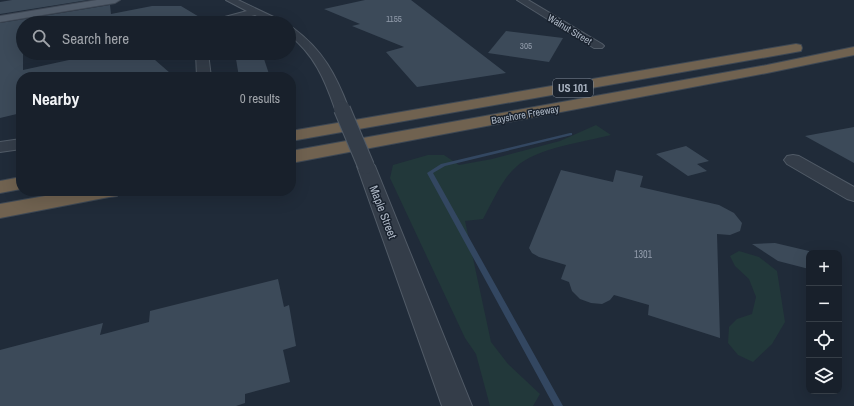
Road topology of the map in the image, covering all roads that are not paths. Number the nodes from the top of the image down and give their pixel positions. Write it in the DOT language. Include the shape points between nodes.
graph roads {
  1 [pos="88,0"];
  2 [pos="93,0"];
  3 [pos="115,0"];
  4 [pos="232,0"];
  5 [pos="522,0"];
  6 [pos="74,7"];
  7 [pos="256,12"];
  8 [pos="0,14"];
  9 [pos="16,16"];
  10 [pos="18,16"];
  11 [pos="241,16"];
  12 [pos="264,16"];
  13 [pos="0,19"];
  14 [pos="296,35"];
  15 [pos="854,37"];
  16 [pos="598,46"];
  17 [pos="854,51"];
  18 [pos="203,60"];
  19 [pos="204,72"];
  20 [pos="296,135"];
  21 [pos="16,145"];
  22 [pos="0,147"];
  23 [pos="296,156"];
  24 [pos="793,160"];
  25 [pos="16,184"];
  26 [pos="0,187"];
  27 [pos="854,195"];
  28 [pos="82,196"];
  29 [pos="0,211"];
  30 [pos="457,406"];
  1 -- 8 [label="main road"];
  2 -- 6 [label="main road"];
  3 -- 6 [label="main road"];
  4 -- 7 [label="street"];
  5 -- 16 [label="street, Walnut Street"];
  6 -- 10 [label="main road"];
  7 -- 11 [label="street"];
  7 -- 12 [label="street"];
  9 -- 13 [label="main road"];
  14 -- 30 [label="street, Maple Street, bridge" via="317,55 330,76"];
  15 -- 20 [label="highway, Bayshore Freeway / US 101"];
  17 -- 23 [label="highway, Bayshore Freeway / US 101"];
  18 -- 19 [label="street"];
  21 -- 22 [label="street"];
  24 -- 27 [label="street"];
  25 -- 26 [label="highway"];
  28 -- 29 [label="highway"];
}
